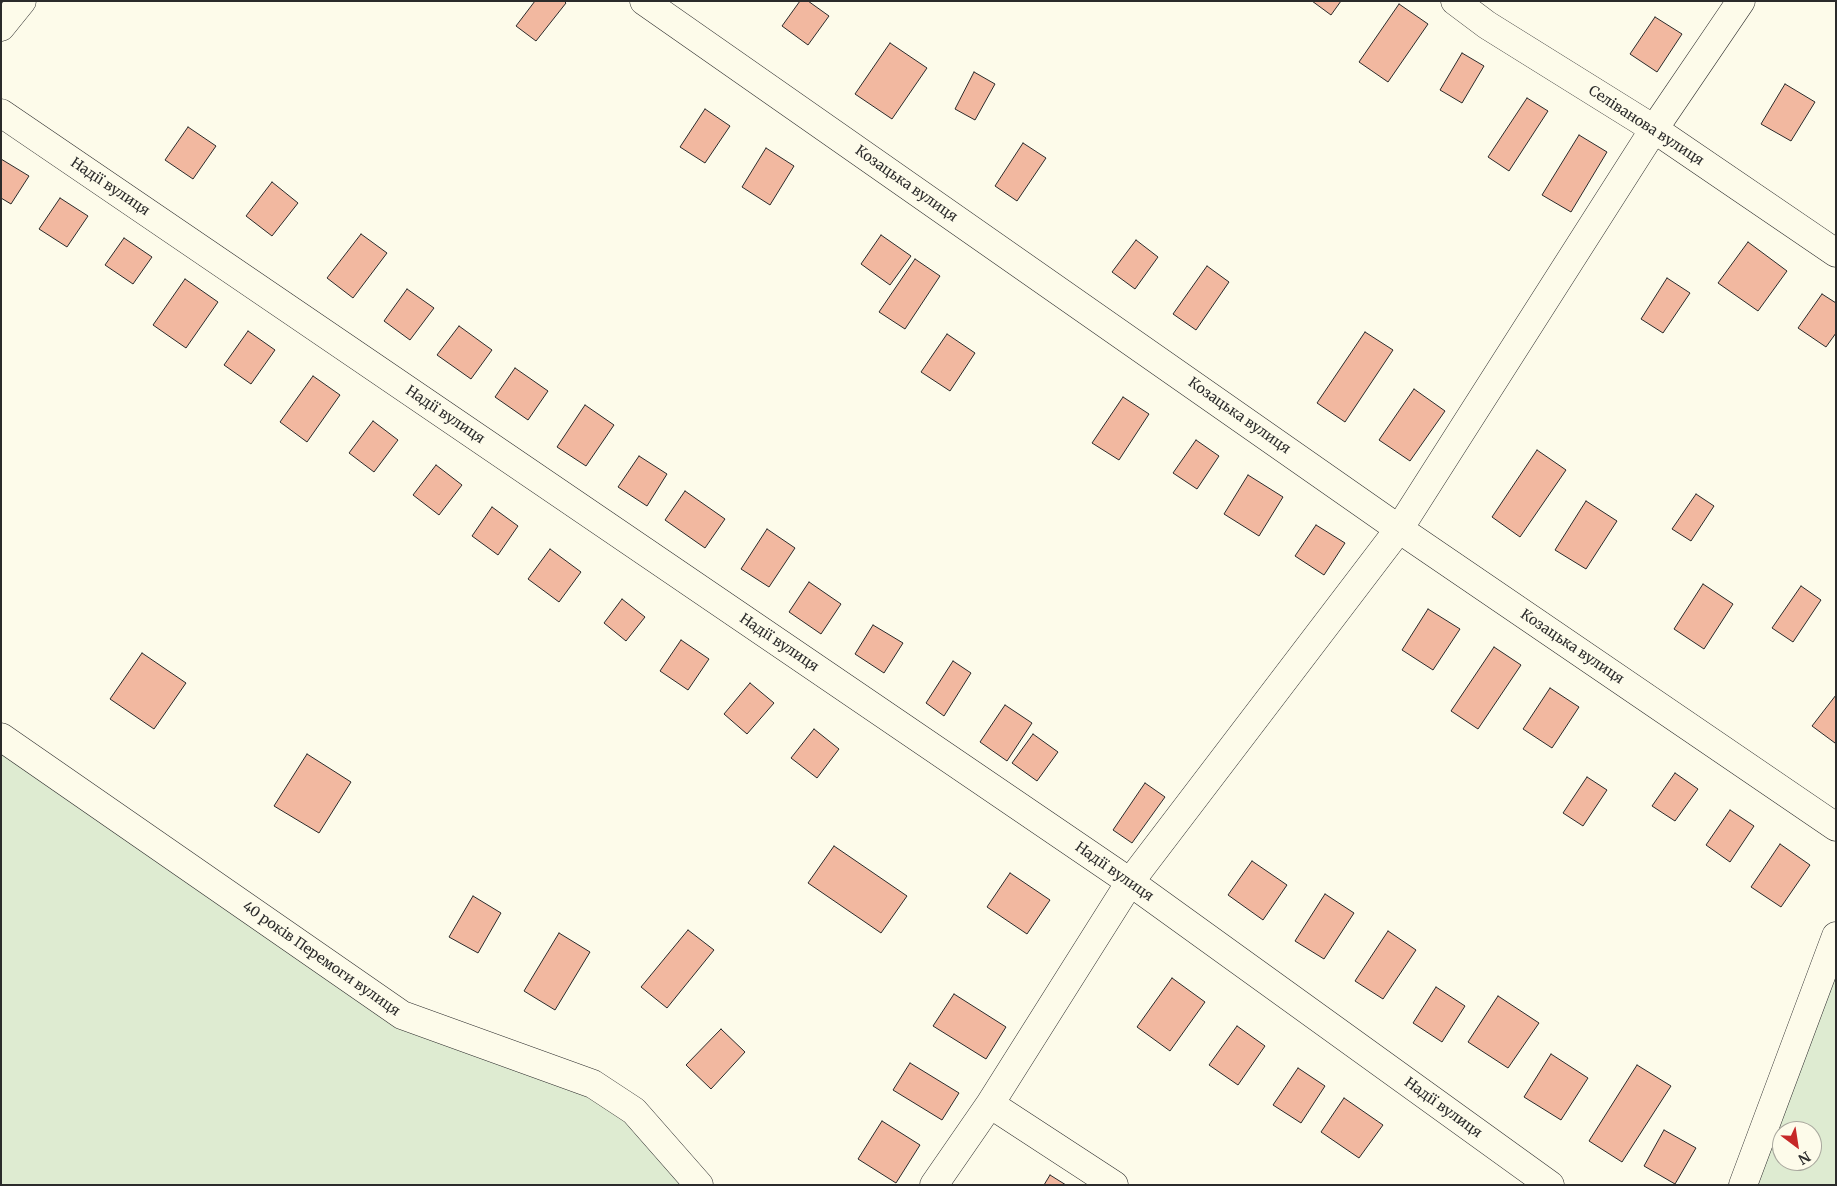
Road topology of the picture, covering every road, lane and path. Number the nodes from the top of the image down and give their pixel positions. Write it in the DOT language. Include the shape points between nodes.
graph roads {
  1 [pos="22,1"];
  2 [pos="644,1"];
  3 [pos="1455,1"];
  4 [pos="1741,1"];
  5 [pos="1,27"];
  6 [pos="1,113"];
  7 [pos="1654,129"];
  8 [pos="1836,253"];
  9 [pos="1400,529"];
  10 [pos="1,737"];
  11 [pos="1836,827"];
  12 [pos="1130,882"];
  13 [pos="1836,936"];
  14 [pos="990,1104"];
  15 [pos="699,1185"];
  16 [pos="934,1185"];
  17 [pos="1114,1185"];
  18 [pos="1550,1185"];
  19 [pos="1743,1185"];
  1 -- 5 [label="street"];
  2 -- 9 [label="street, Козацька вулиця"];
  3 -- 7 [label="street, Селіванова вулиця"];
  4 -- 7 [label="street"];
  6 -- 12 [label="street, Надії вулиця"];
  7 -- 8 [label="street, Селіванова вулиця"];
  7 -- 9 [label="street"];
  9 -- 11 [label="street, Козацька вулиця"];
  9 -- 12 [label="street"];
  10 -- 15 [label="street, 40 років Перемоги вулиця" via="402,1015 594,1084 634,1110"];
  12 -- 14 [label="street"];
  12 -- 18 [label="street, Надії вулиця"];
  13 -- 19 [label="street"];
  14 -- 16 [label="street"];
  14 -- 17 [label="street"];
}
